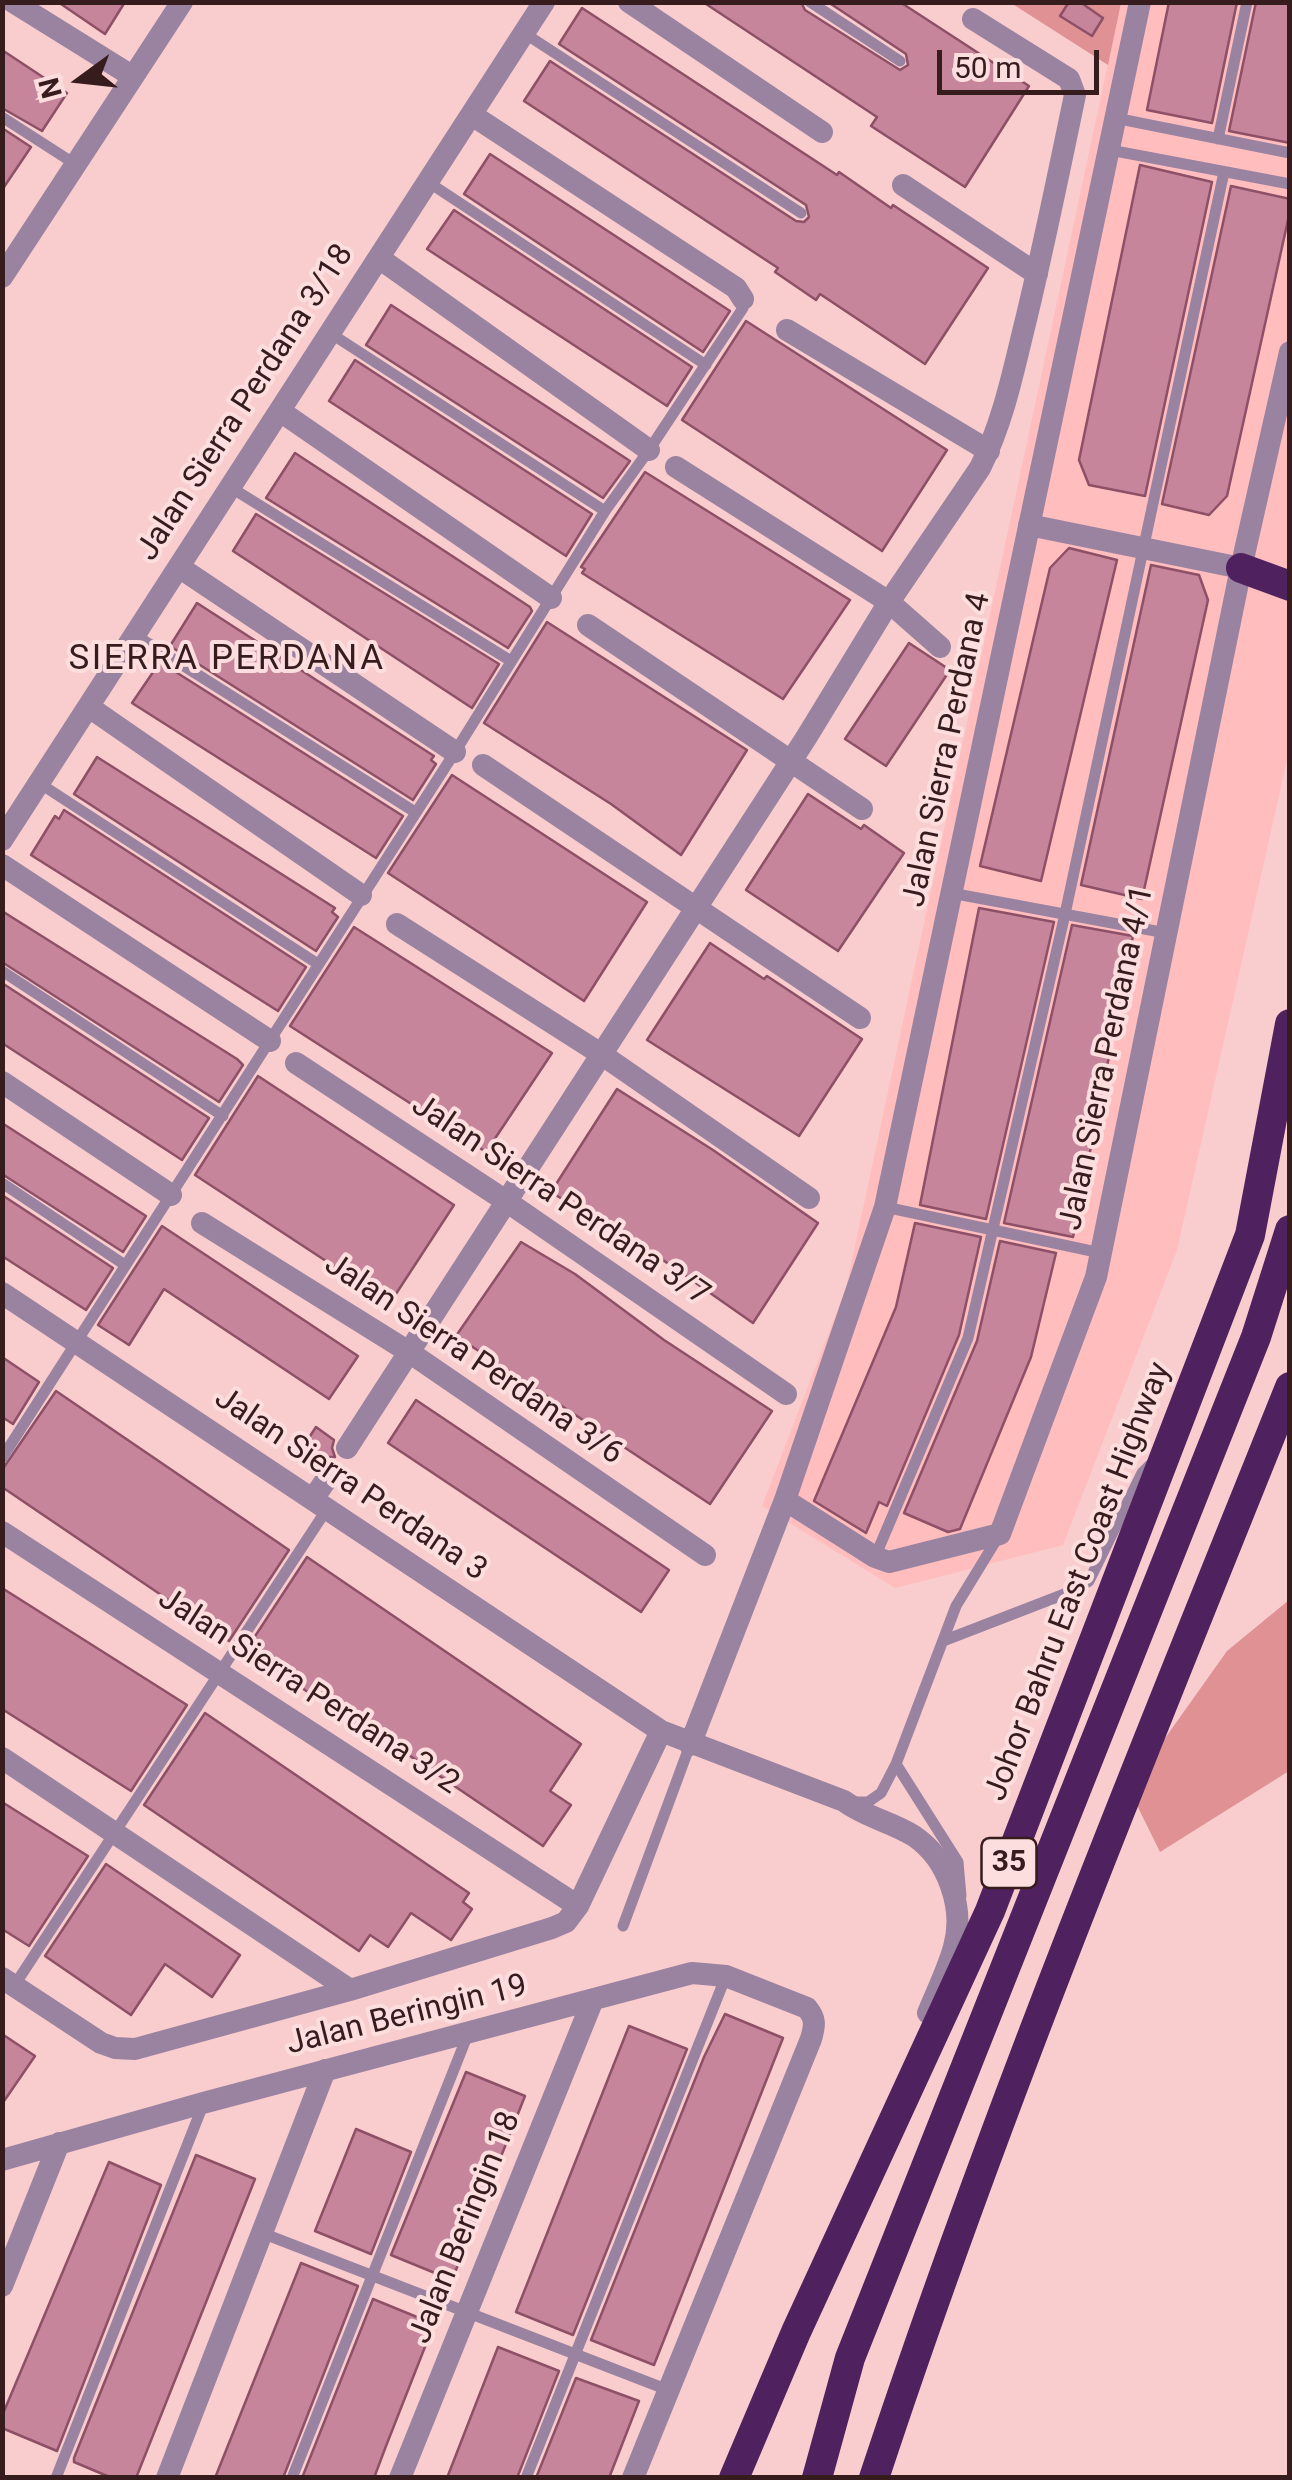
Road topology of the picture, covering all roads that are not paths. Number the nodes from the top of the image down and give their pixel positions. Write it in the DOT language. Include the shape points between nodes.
graph roads {
  1 [pos="13,2"];
  2 [pos="182,2"];
  3 [pos="544,2"];
  4 [pos="628,2"];
  5 [pos="810,2"];
  6 [pos="1140,2"];
  7 [pos="1247,2"];
  8 [pos="973,19"];
  9 [pos="524,33"];
  10 [pos="900,62"];
  11 [pos="132,76"];
  12 [pos="472,115"];
  13 [pos="2,117"];
  14 [pos="1116,118"];
  15 [pos="822,132"];
  16 [pos="1218,139"];
  17 [pos="1110,150"];
  18 [pos="1290,154"];
  19 [pos="75,164"];
  20 [pos="1224,172"];
  21 [pos="428,182"];
  22 [pos="1290,184"];
  23 [pos="903,185"];
  24 [pos="800,213"];
  25 [pos="11,245"];
  26 [pos="379,258"];
  27 [pos="1037,274"];
  28 [pos="2,277"];
  29 [pos="744,299"];
  30 [pos="787,330"];
  31 [pos="330,333"];
  32 [pos="1290,352"];
  33 [pos="706,365"];
  34 [pos="280,411"];
  35 [pos="649,450"];
  36 [pos="989,451"];
  37 [pos="676,467"];
  38 [pos="230,488"];
  39 [pos="605,511"];
  40 [pos="1029,525"];
  41 [pos="1142,548"];
  42 [pos="1290,565"];
  43 [pos="179,566"];
  44 [pos="1241,568"];
  45 [pos="1290,586"];
  46 [pos="552,598"];
  47 [pos="889,602"];
  48 [pos="588,625"];
  49 [pos="135,635"];
  50 [pos="940,647"];
  51 [pos="512,661"];
  52 [pos="89,706"];
  53 [pos="455,752"];
  54 [pos="790,762"];
  55 [pos="483,765"];
  56 [pos="40,783"];
  57 [pos="862,810"];
  58 [pos="415,812"];
  59 [pos="2,840"];
  60 [pos="2,865"];
  61 [pos="952,893"];
  62 [pos="361,895"];
  63 [pos="696,908"];
  64 [pos="1065,914"];
  65 [pos="397,924"];
  66 [pos="1166,933"];
  67 [pos="318,964"];
  68 [pos="2,971"];
  69 [pos="860,1018"];
  70 [pos="1290,1024"];
  71 [pos="270,1041"];
  72 [pos="601,1054"];
  73 [pos="296,1063"];
  74 [pos="2,1082"];
  75 [pos="222,1116"];
  76 [pos="2,1183"];
  77 [pos="172,1196"];
  78 [pos="809,1198"];
  79 [pos="506,1201"];
  80 [pos="885,1206"];
  81 [pos="202,1223"];
  82 [pos="994,1230"];
  83 [pos="1290,1230"];
  84 [pos="1101,1253"];
  85 [pos="125,1265"];
  86 [pos="2,1293"];
  87 [pos="80,1342"];
  88 [pos="408,1352"];
  89 [pos="1290,1387"];
  90 [pos="786,1394"];
  91 [pos="1170,1443"];
  92 [pos="346,1448"];
  93 [pos="2,1458"];
  94 [pos="332,1471"];
  95 [pos="785,1500"];
  96 [pos="320,1504"];
  97 [pos="2,1532"];
  98 [pos="1000,1534"];
  99 [pos="705,1555"];
  100 [pos="876,1556"];
  101 [pos="943,1641"];
  102 [pos="219,1673"];
  103 [pos="661,1731"];
  104 [pos="690,1745"];
  105 [pos="2,1758"];
  106 [pos="896,1764"];
  107 [pos="844,1802"];
  108 [pos="115,1832"];
  109 [pos="578,1906"];
  110 [pos="957,1913"];
  111 [pos="622,1926"];
  112 [pos="726,1976"];
  113 [pos="8,1982"];
  114 [pos="350,1990"];
  115 [pos="592,2002"];
  116 [pos="468,2034"];
  117 [pos="325,2070"];
  118 [pos="204,2103"];
  119 [pos="59,2143"];
  120 [pos="2,2160"];
  121 [pos="262,2233"];
  122 [pos="372,2275"];
  123 [pos="2,2286"];
  124 [pos="466,2312"];
  125 [pos="796,2332"];
  126 [pos="575,2354"];
  127 [pos="668,2390"];
  128 [pos="879,2471"];
  129 [pos="56,2478"];
  130 [pos="167,2478"];
  131 [pos="292,2478"];
  132 [pos="400,2478"];
  133 [pos="526,2478"];
  134 [pos="633,2478"];
  135 [pos="734,2478"];
  136 [pos="817,2478"];
  1 -- 11 [label="street"];
  2 -- 11 [label="street"];
  3 -- 9 [label="street, Jalan Sierra Perdana 3/18"];
  4 -- 15 [label="street"];
  5 -- 10 [label="lane"];
  6 -- 14 [label="street, Jalan Sierra Perdana 4"];
  7 -- 16 [label="lane"];
  8 -- 27 [label="street" via="1069,79 1075,95"];
  9 -- 12 [label="street, Jalan Sierra Perdana 3/18"];
  9 -- 24 [label="lane"];
  11 -- 19 [label="street"];
  12 -- 21 [label="street, Jalan Sierra Perdana 3/18"];
  12 -- 29 [label="street"];
  13 -- 19 [label="lane"];
  14 -- 16 [label="lane"];
  14 -- 17 [label="street, Jalan Sierra Perdana 4"];
  16 -- 18 [label="lane"];
  17 -- 20 [label="lane"];
  17 -- 40 [label="street, Jalan Sierra Perdana 4"];
  19 -- 25 [label="street"];
  20 -- 22 [label="lane"];
  20 -- 41 [label="lane"];
  21 -- 26 [label="street, Jalan Sierra Perdana 3/18"];
  21 -- 33 [label="lane"];
  23 -- 27 [label="street"];
  25 -- 28 [label="street"];
  26 -- 31 [label="street, Jalan Sierra Perdana 3/18"];
  26 -- 35 [label="street"];
  27 -- 36 [label="street"];
  29 -- 33 [label="lane"];
  30 -- 36 [label="street"];
  31 -- 34 [label="street, Jalan Sierra Perdana 3/18"];
  31 -- 39 [label="lane"];
  32 -- 44 [label="street, Jalan Sierra Perdana 4/1"];
  33 -- 35 [label="lane"];
  34 -- 38 [label="street, Jalan Sierra Perdana 3/18"];
  34 -- 46 [label="street"];
  35 -- 39 [label="lane"];
  36 -- 47 [label="street"];
  37 -- 47 [label="street"];
  38 -- 43 [label="street, Jalan Sierra Perdana 3/18"];
  38 -- 51 [label="lane"];
  39 -- 46 [label="lane"];
  40 -- 41 [label="street"];
  40 -- 61 [label="street, Jalan Sierra Perdana 4"];
  41 -- 44 [label="street"];
  41 -- 64 [label="lane"];
  42 -- 44 [label="highway"];
  43 -- 49 [label="street, Jalan Sierra Perdana 3/18"];
  43 -- 53 [label="street"];
  44 -- 45 [label="highway"];
  44 -- 66 [label="street, Jalan Sierra Perdana 4/1"];
  46 -- 51 [label="lane"];
  47 -- 50 [label="street"];
  47 -- 54 [label="street"];
  48 -- 54 [label="street"];
  49 -- 52 [label="street, Jalan Sierra Perdana 3/18"];
  49 -- 58 [label="lane"];
  51 -- 53 [label="lane"];
  52 -- 56 [label="street, Jalan Sierra Perdana 3/18"];
  52 -- 62 [label="street"];
  53 -- 58 [label="lane"];
  54 -- 57 [label="street"];
  54 -- 63 [label="street"];
  55 -- 63 [label="street"];
  56 -- 59 [label="street, Jalan Sierra Perdana 3/18"];
  56 -- 67 [label="lane"];
  58 -- 62 [label="lane"];
  60 -- 71 [label="street"];
  61 -- 64 [label="lane"];
  61 -- 80 [label="street, Jalan Sierra Perdana 4"];
  62 -- 67 [label="lane"];
  63 -- 69 [label="street"];
  63 -- 72 [label="street"];
  64 -- 66 [label="lane"];
  64 -- 82 [label="lane"];
  65 -- 72 [label="street"];
  66 -- 84 [label="street, Jalan Sierra Perdana 4/1"];
  67 -- 71 [label="lane"];
  68 -- 75 [label="lane"];
  70 -- 91 [label="highway, Johor Bahru East Coast Highway / 35" via="1250,1235"];
  71 -- 75 [label="lane"];
  72 -- 78 [label="street"];
  72 -- 79 [label="street"];
  73 -- 79 [label="street, Jalan Sierra Perdana 3/7"];
  74 -- 77 [label="street"];
  75 -- 77 [label="lane"];
  76 -- 85 [label="lane"];
  77 -- 85 [label="lane"];
  79 -- 88 [label="street"];
  79 -- 90 [label="street, Jalan Sierra Perdana 3/7"];
  80 -- 82 [label="lane"];
  80 -- 95 [label="street, Jalan Sierra Perdana 4"];
  81 -- 88 [label="street, Jalan Sierra Perdana 3/6"];
  82 -- 84 [label="lane"];
  82 -- 100 [label="lane" via="968,1338"];
  83 -- 136 [label="highway, 35" via="1256,1338 850,2358"];
  84 -- 98 [label="street, Jalan Sierra Perdana 4/1"];
  85 -- 87 [label="lane"];
  86 -- 87 [label="street, Jalan Sierra Perdana 3"];
  87 -- 93 [label="lane"];
  87 -- 96 [label="street, Jalan Sierra Perdana 3"];
  88 -- 92 [label="street"];
  88 -- 99 [label="street, Jalan Sierra Perdana 3/6"];
  89 -- 128 [label="highway" via="985,2163"];
  91 -- 101 [label="lane" via="1142,1473 1089,1581"];
  91 -- 125 [label="highway, Johor Bahru East Coast Highway / 35" via="990,1911"];
  94 -- 96 [label="street"];
  95 -- 100 [label="street"];
  95 -- 104 [label="street, Jalan Sierra Perdana 4"];
  96 -- 102 [label="lane"];
  96 -- 103 [label="street, Jalan Sierra Perdana 3"];
  97 -- 102 [label="street, Jalan Sierra Perdana 3/2"];
  98 -- 100 [label="street" via="902,1561"];
  98 -- 101 [label="lane"];
  101 -- 106 [label="lane"];
  102 -- 108 [label="lane"];
  102 -- 109 [label="street, Jalan Sierra Perdana 3/2"];
  103 -- 104 [label="street, Jalan Sierra Perdana 3"];
  103 -- 109 [label="street"];
  104 -- 107 [label="street, Jalan Sierra Perdana 3"];
  104 -- 111 [label="lane"];
  105 -- 108 [label="street"];
  106 -- 107 [label="lane" via="874,1800"];
  106 -- 110 [label="lane" via="958,1862"];
  107 -- 110 [label="street, Jalan Sierra Perdana 3" via="926,1846 946,1874"];
  108 -- 113 [label="lane"];
  108 -- 114 [label="street"];
  109 -- 114 [label="street" via="552,1928"];
  110 -- 125 [label="street" via="954,1950 816,2258"];
  112 -- 115 [label="street, Jalan Beringin 19" via="692,1973"];
  112 -- 126 [label="lane"];
  112 -- 127 [label="street, Jalan Beringin 19" via="808,2008 816,2025"];
  113 -- 114 [label="street" via="101,2043 135,2049"];
  115 -- 116 [label="street, Jalan Beringin 19"];
  115 -- 124 [label="street, Jalan Beringin 18"];
  116 -- 117 [label="street, Jalan Beringin 19"];
  116 -- 122 [label="lane"];
  117 -- 118 [label="street, Jalan Beringin 19"];
  117 -- 121 [label="street"];
  118 -- 119 [label="street, Jalan Beringin 19"];
  118 -- 129 [label="lane"];
  119 -- 120 [label="street, Jalan Beringin 19"];
  119 -- 123 [label="street"];
  121 -- 122 [label="lane"];
  121 -- 130 [label="street"];
  122 -- 124 [label="lane"];
  122 -- 131 [label="lane"];
  124 -- 126 [label="lane"];
  124 -- 132 [label="street, Jalan Beringin 18"];
  125 -- 135 [label="highway, Johor Bahru East Coast Highway / 35"];
  126 -- 127 [label="lane"];
  126 -- 133 [label="lane"];
  127 -- 134 [label="street"];
}
